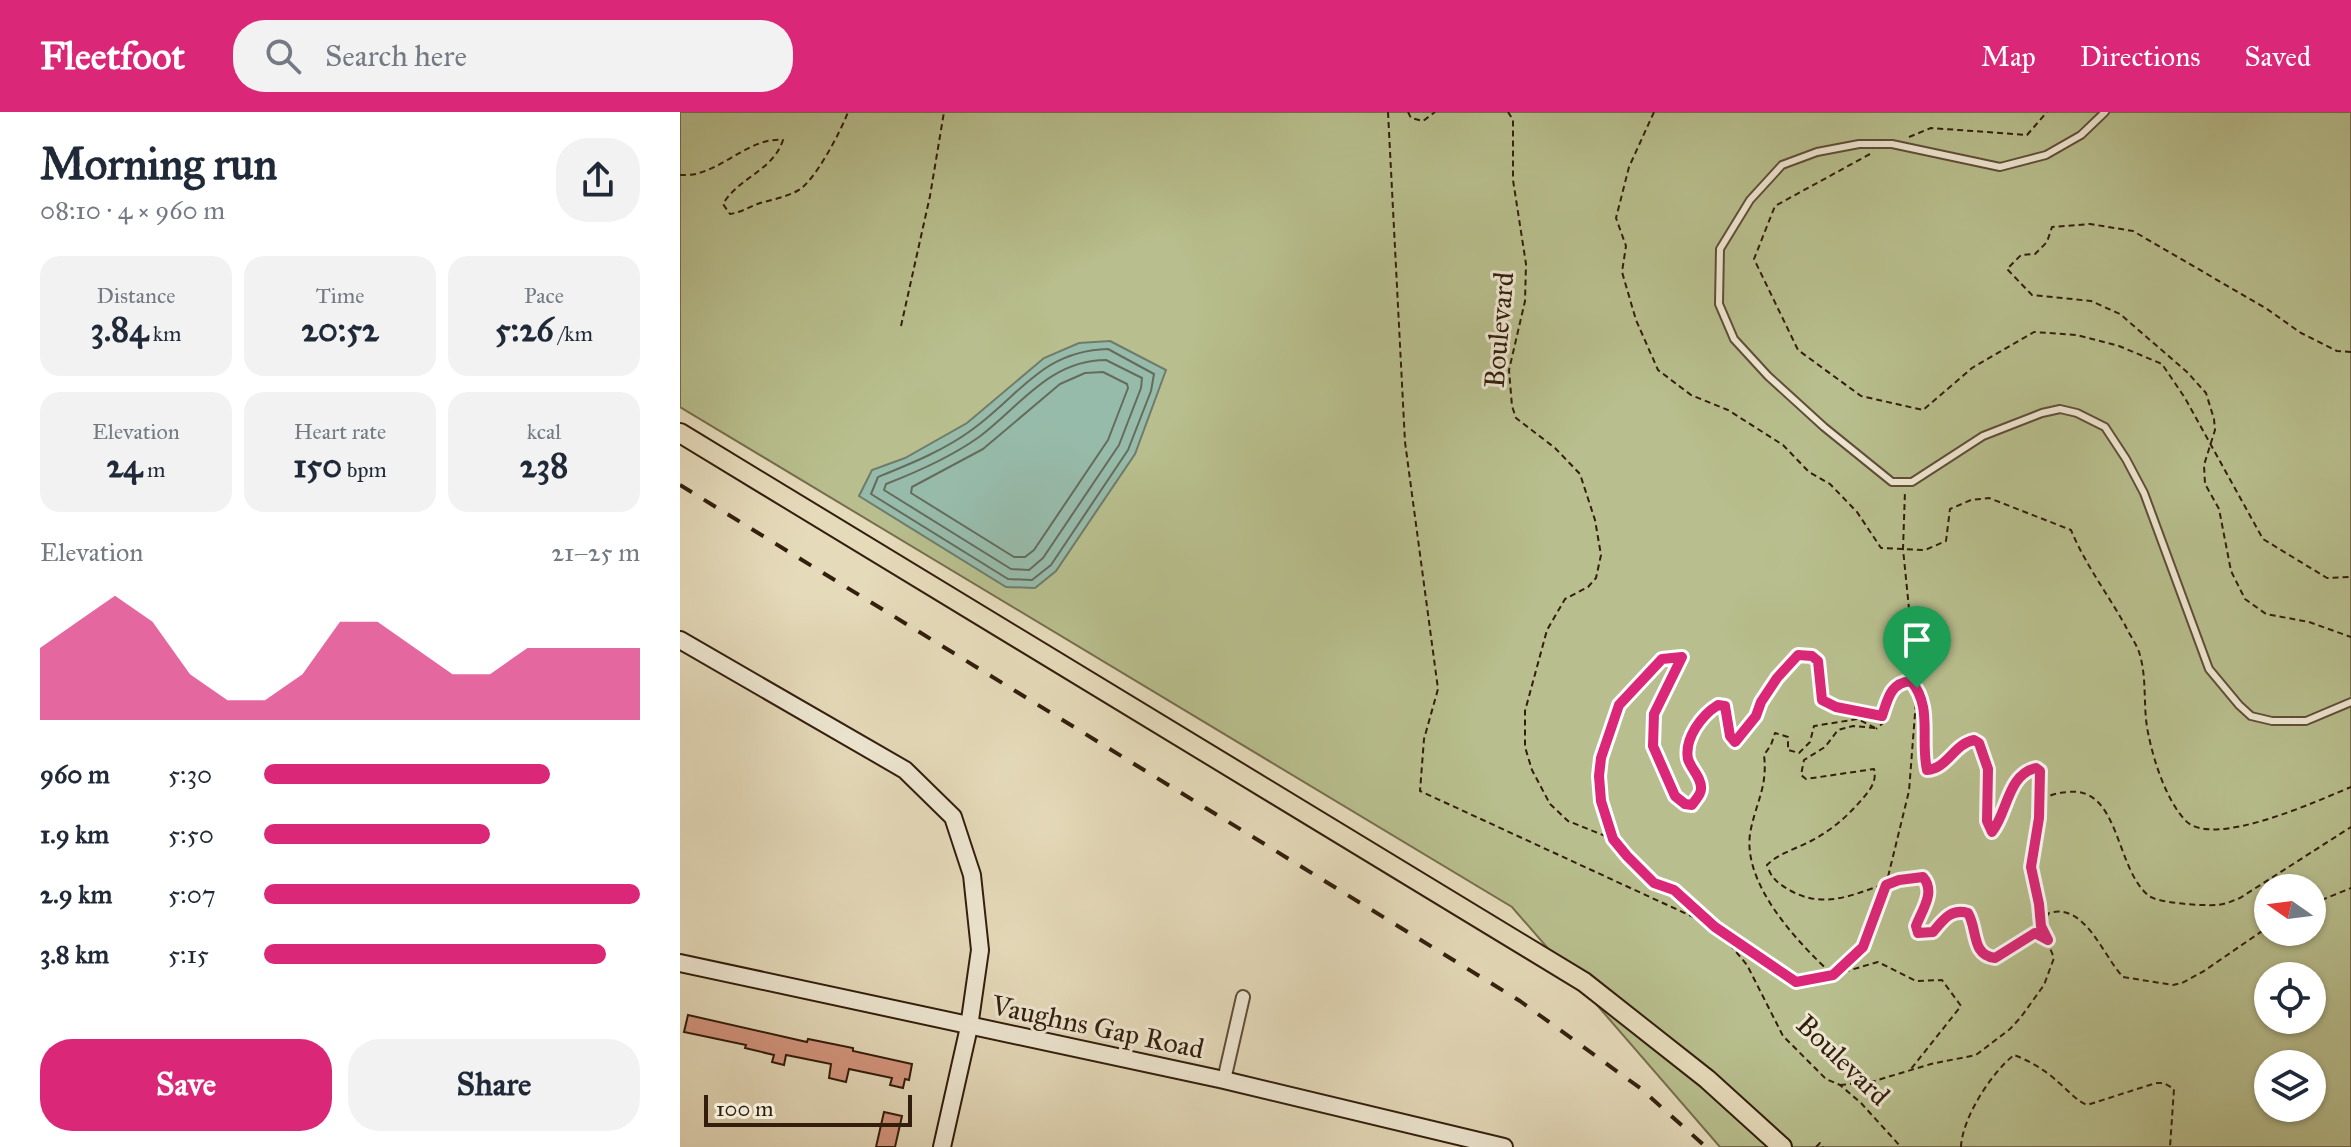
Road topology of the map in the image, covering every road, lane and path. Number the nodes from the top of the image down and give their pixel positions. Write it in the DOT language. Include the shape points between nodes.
graph roads {
  1 [pos="848,112"];
  2 [pos="944,112"];
  3 [pos="1388,112"];
  4 [pos="1408,112"];
  5 [pos="1435,112"];
  6 [pos="1508,112"];
  7 [pos="1654,112"];
  8 [pos="2047,112"];
  9 [pos="2105,112"];
  10 [pos="1892,144"];
  11 [pos="680,175"];
  12 [pos="901,326"];
  13 [pos="2351,352"];
  14 [pos="680,433"];
  15 [pos="2210,444"];
  16 [pos="1905,482"];
  17 [pos="1903,549"];
  18 [pos="2351,577"];
  19 [pos="2351,637"];
  20 [pos="680,640"];
  21 [pos="1917,688"];
  22 [pos="2351,702"];
  23 [pos="1882,716"];
  24 [pos="1876,729"];
  25 [pos="2351,787"];
  26 [pos="2039,802"];
  27 [pos="2351,827"];
  28 [pos="1613,839"];
  29 [pos="1886,885"];
  30 [pos="2351,888"];
  31 [pos="2326,898"];
  32 [pos="2041,926"];
  33 [pos="1715,927"];
  34 [pos="2254,937"];
  35 [pos="2048,940"];
  36 [pos="680,963"];
  37 [pos="1833,975"];
  38 [pos="1243,997"];
  39 [pos="969,1027"];
  40 [pos="1910,1070"];
  41 [pos="1224,1080"];
  42 [pos="1840,1085"];
  43 [pos="942,1147"];
  44 [pos="1504,1147"];
  45 [pos="1782,1147"];
  46 [pos="1816,1147"];
  47 [pos="1823,1147"];
  48 [pos="1901,1147"];
  49 [pos="1961,1147"];
  50 [pos="2170,1147"];
  1 -- 11 [label="path" via="807,184 743,212 730,214 723,204 730,192 771,162 783,140 760,142 699,174"];
  2 -- 12 [label="path"];
  3 -- 33 [label="path" via="1405,442 1438,689 1424,739 1420,791"];
  4 -- 5 [label="path" via="1423,121"];
  6 -- 28 [label="path, Boulevard" via="1513,120 1513,180 1526,264 1525,301 1509,370 1512,406 1516,418 1580,474 1601,555 1596,578 1565,599 1547,630 1525,711 1525,747 1550,804 1568,821"];
  7 -- 17 [label="path" via="1629,167 1616,218 1626,246 1622,272 1658,370 1691,395 1728,410 1783,445 1857,512 1881,548"];
  8 -- 10 [label="path" via="2027,135 1931,128"];
  9 -- 10 [label="lane" via="2081,135 2046,155 2000,167"];
  10 -- 15 [label="path" via="1775,206 1754,259 1798,350 1861,396 1923,410 1972,368 2034,332 2077,335 2162,364"];
  10 -- 16 [label="lane" via="1817,152 1782,165 1750,200 1720,249 1719,304 1734,339 1768,376 1867,463 1892,482"];
  13 -- 15 [label="path" via="2337,351 2301,333 2133,231 2090,224 2052,227 2035,254 2021,255 2007,269 2032,295 2091,301 2120,314 2176,362 2206,393 2215,430"];
  14 -- 45 [label="main road" via="1584,982 1707,1079"];
  15 -- 18 [label="path" via="2263,539 2327,578"];
  15 -- 19 [label="path" via="2205,484 2219,509 2231,571 2245,599 2266,614"];
  16 -- 17 [label="path"];
  16 -- 22 [label="lane" via="1983,436 2060,409 2077,413 2105,427 2126,459 2144,493 2209,669 2239,705 2262,719 2306,721"];
  17 -- 21 [label="path"];
  17 -- 25 [label="path" via="1925,550 1946,541 1950,509 1971,500 1989,498 2071,530 2140,652 2148,735 2164,785 2186,822 2210,831 2250,824"];
  20 -- 39 [label="street" via="905,770 953,817 972,875 980,950"];
  21 -- 23 [label="path" via="1911,681 1892,688"];
  21 -- 26 [label="path" via="1926,721 1927,770 1941,765 1963,742 1979,743 1988,769 1987,821 1992,832 2026,770 2040,771"];
  21 -- 29 [label="path" via="1909,791"];
  23 -- 24 [label="path"];
  23 -- 28 [label="path" via="1822,700 1818,661 1798,655 1735,742 1725,706 1705,713 1692,734 1688,757 1701,792 1692,805 1685,804 1675,796 1653,746 1654,714 1682,657 1662,659 1619,705 1601,758 1601,801"];
  24 -- 29 [label="path" via="1838,730 1825,747 1804,760 1801,775 1806,779 1874,769 1876,777 1846,819 1767,865 1772,880 1803,897 1852,897"];
  24 -- 37 [label="path" via="1858,719 1814,726 1810,742 1799,753 1788,750 1788,737 1775,733 1764,755 1766,774 1750,835 1751,866 1785,926"];
  26 -- 27 [label="path" via="2054,793 2077,791 2096,799 2134,880 2147,895 2194,904 2220,906 2240,898"];
  26 -- 32 [label="path" via="2031,867"];
  28 -- 33 [label="path, Boulevard" via="1654,883 1674,890"];
  29 -- 35 [label="path" via="1923,877 1929,892 1918,933 1933,932 1949,914 1968,913 1977,947 1988,957 1995,958 2035,933"];
  29 -- 37 [label="path" via="1863,947"];
  30 -- 31 [label="path"];
  32 -- 34 [label="path" via="2056,911 2077,917 2123,977 2173,985"];
  32 -- 35 [label="path"];
  33 -- 37 [label="path" via="1796,982"];
  33 -- 42 [label="path, Boulevard" via="1747,965 1783,1036 1826,1079"];
  35 -- 40 [label="path" via="2054,958 2044,985 2010,1029 1976,1055"];
  36 -- 39 [label="street, Vaughns Gap Road"];
  37 -- 40 [label="path" via="1878,962 1916,981 1942,980 1961,1006"];
  38 -- 41 [label="street"];
  39 -- 41 [label="street, Vaughns Gap Road"];
  39 -- 43 [label="street"];
  40 -- 42 [label="path"];
  41 -- 44 [label="street, Vaughns Gap Road"];
  42 -- 48 [label="path, Boulevard"];
  46 -- 47 [label="path"];
  49 -- 50 [label="path" via="1975,1102 2014,1055 2087,1105 2164,1083 2174,1089"];
}
